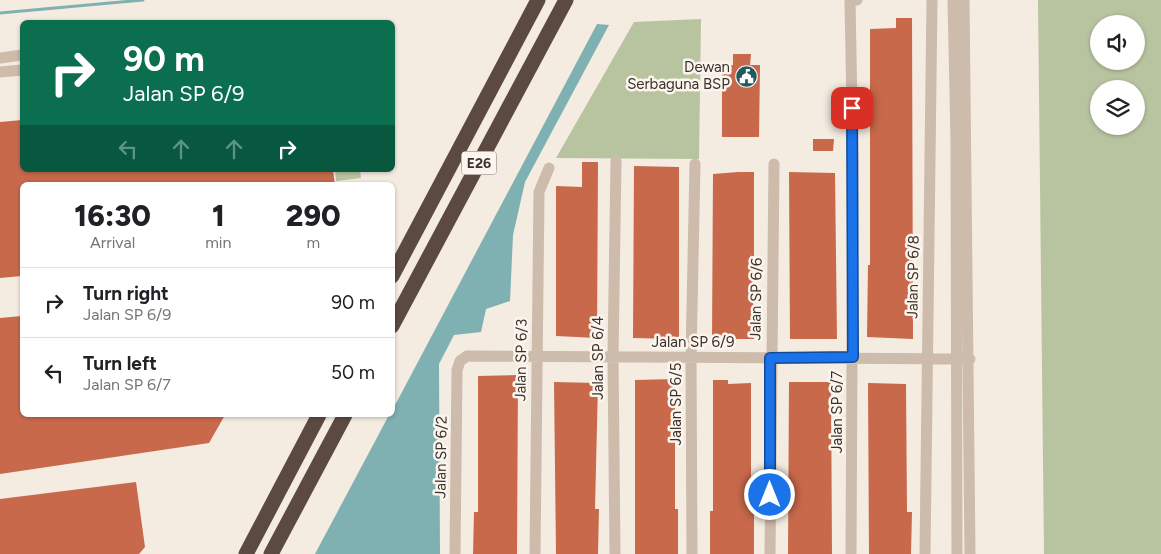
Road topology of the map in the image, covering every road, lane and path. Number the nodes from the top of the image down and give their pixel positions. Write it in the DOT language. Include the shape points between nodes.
graph roads {
  1 [pos="538,0"];
  2 [pos="566,0"];
  3 [pos="854,0"];
  4 [pos="932,0"];
  5 [pos="953,0"];
  6 [pos="964,0"];
  7 [pos="20,55"];
  8 [pos="0,58"];
  9 [pos="20,70"];
  10 [pos="0,72"];
  11 [pos="616,161"];
  12 [pos="695,164"];
  13 [pos="774,164"];
  14 [pos="549,168"];
  15 [pos="395,270"];
  16 [pos="395,320"];
  17 [pos="536,356"];
  18 [pos="613,357"];
  19 [pos="691,357"];
  20 [pos="853,357"];
  21 [pos="770,358"];
  22 [pos="927,358"];
  23 [pos="957,359"];
  24 [pos="970,359"];
  25 [pos="460,361"];
  26 [pos="318,417"];
  27 [pos="344,417"];
  28 [pos="246,554"];
  29 [pos="271,554"];
  30 [pos="455,554"];
  31 [pos="535,554"];
  32 [pos="615,554"];
  33 [pos="692,554"];
  34 [pos="770,554"];
  35 [pos="851,554"];
  36 [pos="924,554"];
  37 [pos="957,554"];
  38 [pos="970,554"];
  1 -- 15 [label="highway, E26"];
  2 -- 16 [label="highway, E26"];
  3 -- 20 [label="street, Jalan SP 6/7"];
  4 -- 22 [label="street, Jalan SP 6/8"];
  5 -- 23 [label="street"];
  6 -- 24 [label="street"];
  7 -- 8 [label="street"];
  9 -- 10 [label="street"];
  11 -- 18 [label="street, Jalan SP 6/4"];
  12 -- 19 [label="street, Jalan SP 6/5"];
  13 -- 21 [label="street, Jalan SP 6/6"];
  14 -- 17 [label="street, Jalan SP 6/3" via="538,192"];
  17 -- 18 [label="street, Jalan SP 6/9"];
  17 -- 25 [label="street, Jalan SP 6/9" via="467,356"];
  17 -- 31 [label="street, Jalan SP 6/3"];
  18 -- 19 [label="street, Jalan SP 6/9"];
  18 -- 32 [label="street, Jalan SP 6/4"];
  19 -- 21 [label="street, Jalan SP 6/9"];
  19 -- 33 [label="street, Jalan SP 6/5"];
  20 -- 21 [label="street, Jalan SP 6/9"];
  20 -- 22 [label="street, Jalan SP 6/9"];
  20 -- 35 [label="street, Jalan SP 6/7"];
  21 -- 34 [label="street, Jalan SP 6/6"];
  22 -- 23 [label="street, Jalan SP 6/9"];
  22 -- 36 [label="street, Jalan SP 6/8"];
  23 -- 24 [label="street, Jalan SP 6/9"];
  23 -- 37 [label="street"];
  24 -- 38 [label="street"];
  25 -- 30 [label="street, Jalan SP 6/2" via="457,370"];
  26 -- 28 [label="highway"];
  27 -- 29 [label="highway"];
}
